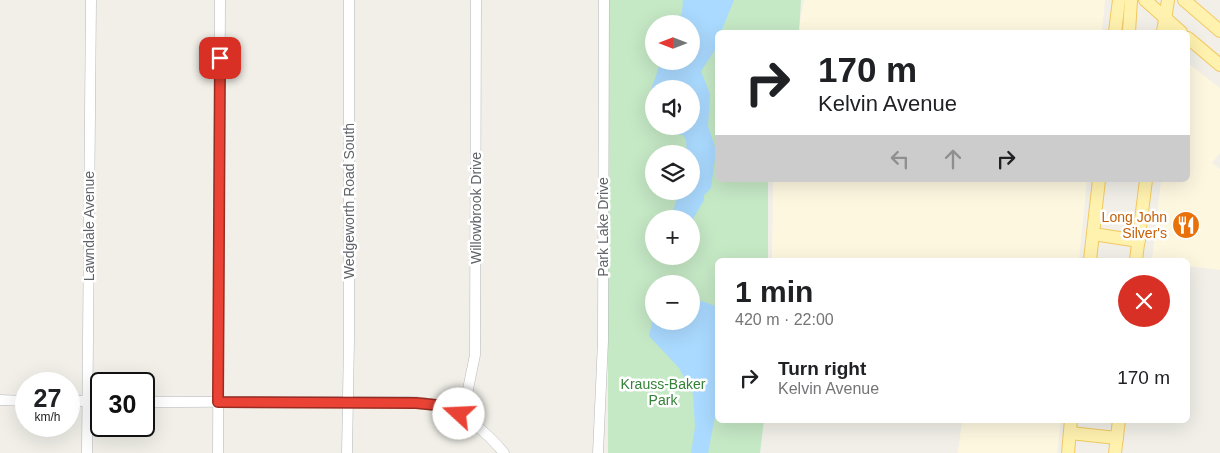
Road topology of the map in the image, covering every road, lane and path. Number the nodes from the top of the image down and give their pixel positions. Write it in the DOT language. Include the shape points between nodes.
graph roads {
  1 [pos="91,0"];
  2 [pos="220,0"];
  3 [pos="349,0"];
  4 [pos="476,0"];
  5 [pos="604,0"];
  6 [pos="1119,0"];
  7 [pos="1131,0"];
  8 [pos="1145,0"];
  9 [pos="1164,0"];
  10 [pos="1168,0"];
  11 [pos="1184,0"];
  12 [pos="1165,18"];
  13 [pos="1115,30"];
  14 [pos="1130,30"];
  15 [pos="1163,30"];
  16 [pos="1179,30"];
  17 [pos="1220,31"];
  18 [pos="1191,43"];
  19 [pos="1220,65"];
  20 [pos="1099,182"];
  21 [pos="1146,182"];
  22 [pos="1093,234"];
  23 [pos="1138,241"];
  24 [pos="1090,258"];
  25 [pos="1136,258"];
  26 [pos="0,400"];
  27 [pos="15,400"];
  28 [pos="80,401"];
  29 [pos="88,401"];
  30 [pos="155,402"];
  31 [pos="218,402"];
  32 [pos="348,402"];
  33 [pos="459,414"];
  34 [pos="1119,423"];
  35 [pos="1071,426"];
  36 [pos="1117,438"];
  37 [pos="88,453"];
  38 [pos="218,453"];
  39 [pos="347,453"];
  40 [pos="504,453"];
  41 [pos="598,453"];
  42 [pos="1068,453"];
  43 [pos="1115,453"];
  1 -- 29 [label="street, Lawndale Avenue"];
  2 -- 31 [label="street"];
  3 -- 32 [label="street, Wedgeworth Road South"];
  4 -- 33 [label="street, Willowbrook Drive" via="475,355"];
  5 -- 41 [label="street, Park Lake Drive" via="603,342"];
  6 -- 13 [label="main road"];
  7 -- 14 [label="main road"];
  8 -- 12 [label="main road"];
  9 -- 12 [label="main road"];
  10 -- 12 [label="main road"];
  11 -- 17 [label="main road"];
  12 -- 15 [label="main road"];
  12 -- 16 [label="main road"];
  18 -- 19 [label="main road"];
  20 -- 22 [label="main road"];
  21 -- 23 [label="main road"];
  22 -- 23 [label="main road"];
  22 -- 24 [label="main road"];
  23 -- 25 [label="main road"];
  26 -- 27 [label="street"];
  28 -- 29 [label="street"];
  29 -- 37 [label="street, Lawndale Avenue"];
  30 -- 31 [label="street"];
  31 -- 32 [label="street"];
  31 -- 38 [label="street"];
  32 -- 33 [label="street" via="429,404"];
  32 -- 39 [label="street, Wedgeworth Road South"];
  33 -- 40 [label="street" via="477,425"];
  34 -- 36 [label="main road"];
  35 -- 36 [label="main road"];
  35 -- 42 [label="main road"];
  36 -- 43 [label="main road"];
}
